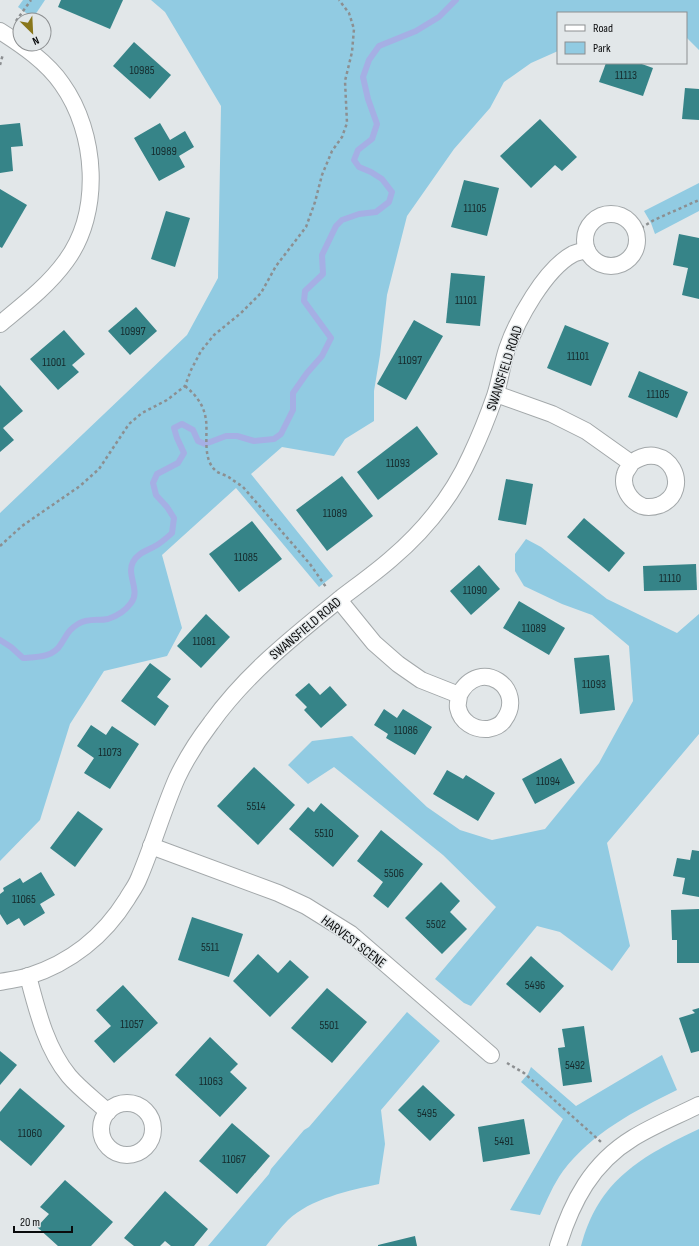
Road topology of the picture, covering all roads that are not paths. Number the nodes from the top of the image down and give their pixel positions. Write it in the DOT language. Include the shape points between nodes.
graph roads {
  1 [pos="0,31"];
  2 [pos="587,250"];
  3 [pos="0,324"];
  4 [pos="496,394"];
  5 [pos="632,463"];
  6 [pos="339,600"];
  7 [pos="459,695"];
  8 [pos="151,846"];
  9 [pos="28,976"];
  10 [pos="0,982"];
  11 [pos="491,1055"];
  12 [pos="699,1105"];
  13 [pos="108,1112"];
  14 [pos="558,1246"];
  1 -- 3 [label="street" via="42,62 62,84 75,106 84,129 92,179 88,209 79,238 66,261 38,292"];
  2 -- 2 [label="street" via="588,230 602,216 612,214 622,217 630,222 636,231 635,251 621,264 601,264"];
  2 -- 4 [label="street, SWANSFIELD ROAD" via="574,254 560,264 529,302 507,350"];
  4 -- 5 [label="street" via="552,414 586,431"];
  4 -- 6 [label="street, SWANSFIELD ROAD" via="471,457 458,482 439,509 422,530 392,558"];
  6 -- 7 [label="street" via="374,643 398,664 421,680"];
  6 -- 8 [label="street, SWANSFIELD ROAD" via="259,668 211,722 178,776"];
  8 -- 9 [label="street, SWANSFIELD ROAD" via="138,880 105,930 84,948 60,963"];
  8 -- 11 [label="street, HARVEST SCENE" via="278,893 326,918 351,934"];
  9 -- 10 [label="street, SWANSFIELD ROAD"];
  9 -- 13 [label="street" via="39,1018 59,1060 69,1076"];
  12 -- 14 [label="street" via="633,1138 612,1154 594,1172 578,1197 566,1221"];
}
